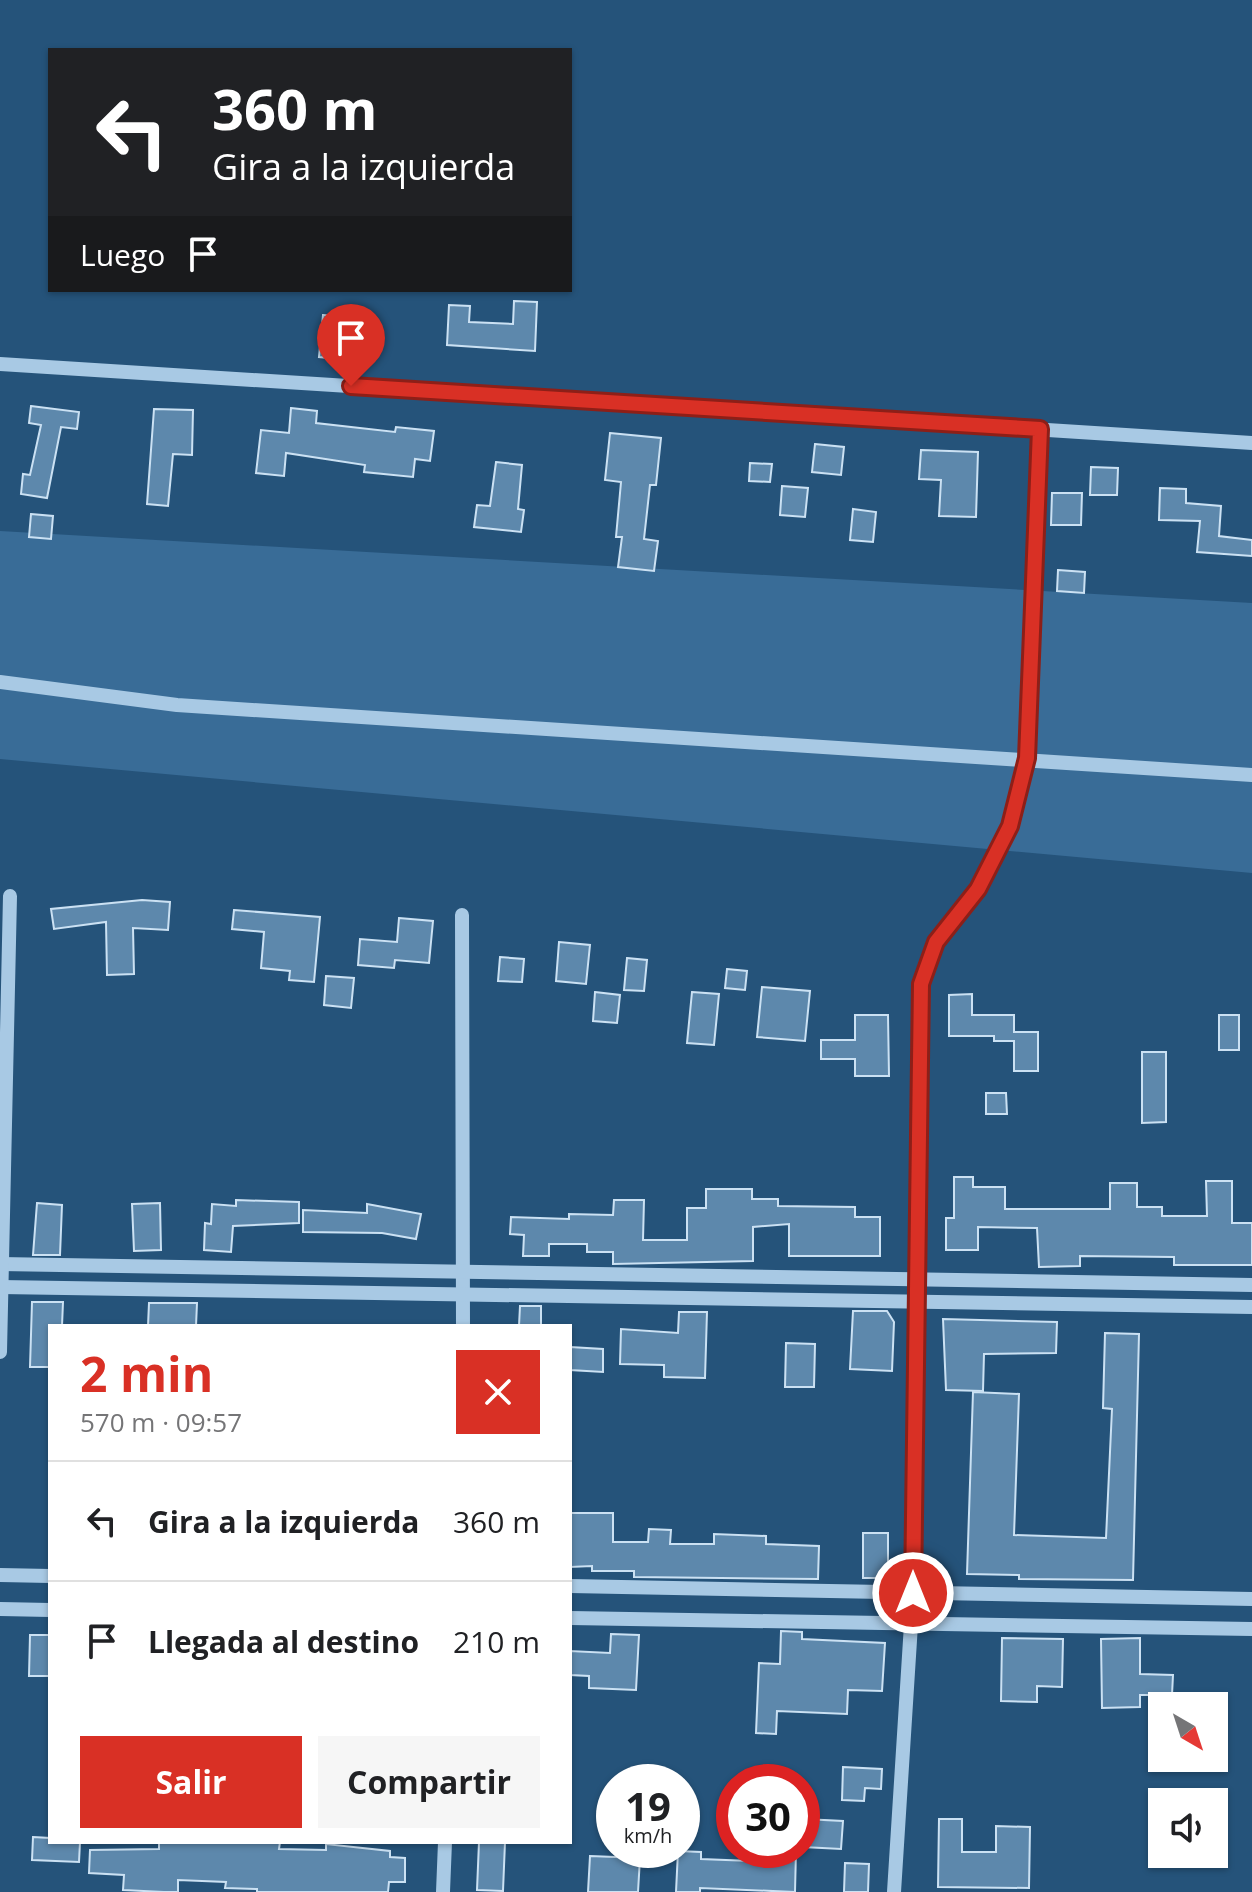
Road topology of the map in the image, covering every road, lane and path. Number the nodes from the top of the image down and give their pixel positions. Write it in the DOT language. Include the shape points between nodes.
graph roads {
  1 [pos="0,364"];
  2 [pos="1040,429"];
  3 [pos="1252,443"];
  4 [pos="0,682"];
  5 [pos="1026,760"];
  6 [pos="1252,775"];
  7 [pos="10,896"];
  8 [pos="462,915"];
  9 [pos="4,979"];
  10 [pos="1,1264"];
  11 [pos="463,1271"];
  12 [pos="916,1279"];
  13 [pos="1252,1285"];
  14 [pos="1,1287"];
  15 [pos="464,1295"];
  16 [pos="915,1302"];
  17 [pos="1252,1307"];
  18 [pos="463,1324"];
  19 [pos="0,1352"];
  20 [pos="0,1575"];
  21 [pos="48,1576"];
  22 [pos="572,1586"];
  23 [pos="913,1593"];
  24 [pos="1252,1599"];
  25 [pos="0,1609"];
  26 [pos="48,1610"];
  27 [pos="572,1618"];
  28 [pos="909,1623"];
  29 [pos="1252,1629"];
  30 [pos="445,1844"];
  31 [pos="443,1892"];
  32 [pos="894,1892"];
  1 -- 2 [label="street"];
  2 -- 3 [label="street"];
  2 -- 5 [label="street"];
  4 -- 5 [label="street" via="177,705"];
  5 -- 6 [label="street"];
  5 -- 12 [label="street" via="1010,826 978,889 936,942 921,984"];
  7 -- 9 [label="street"];
  8 -- 11 [label="street"];
  9 -- 10 [label="street"];
  10 -- 11 [label="street"];
  10 -- 14 [label="street"];
  11 -- 12 [label="street"];
  11 -- 15 [label="street"];
  12 -- 13 [label="street"];
  12 -- 16 [label="street"];
  14 -- 15 [label="street"];
  14 -- 19 [label="street"];
  15 -- 16 [label="street"];
  15 -- 18 [label="street"];
  16 -- 17 [label="street"];
  16 -- 23 [label="street"];
  20 -- 21 [label="street"];
  22 -- 23 [label="street"];
  23 -- 24 [label="street"];
  23 -- 28 [label="street"];
  25 -- 26 [label="street"];
  27 -- 28 [label="street"];
  28 -- 29 [label="street"];
  28 -- 32 [label="street"];
  30 -- 31 [label="street"];
}
